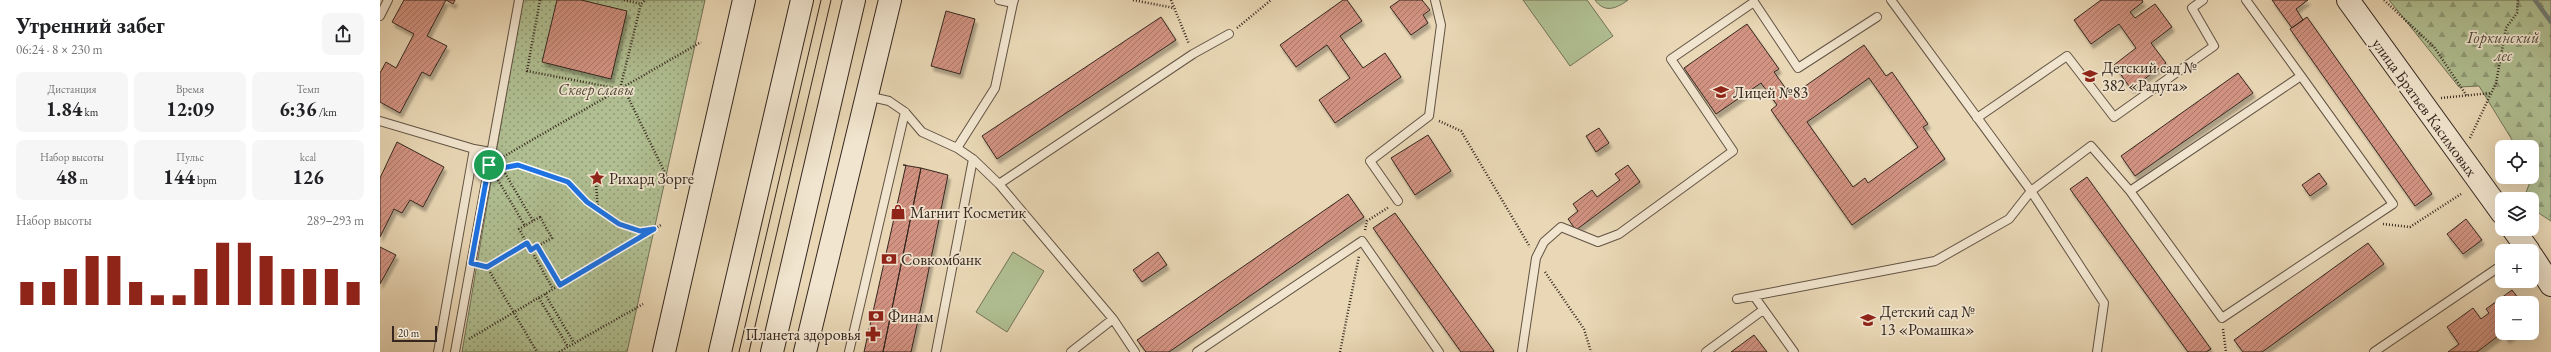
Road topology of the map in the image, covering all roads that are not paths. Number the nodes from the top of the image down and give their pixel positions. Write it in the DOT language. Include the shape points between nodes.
graph roads {
  1 [pos="388,0"];
  2 [pos="519,0"];
  3 [pos="744,0"];
  4 [pos="802,0"];
  5 [pos="854,0"];
  6 [pos="890,0"];
  7 [pos="999,0"];
  8 [pos="1435,0"];
  9 [pos="1891,0"];
  10 [pos="2203,0"];
  11 [pos="2246,0"];
  12 [pos="2348,0"];
  13 [pos="1014,2"];
  14 [pos="380,16"];
  15 [pos="1877,17"];
  16 [pos="1229,34"];
  17 [pos="2301,76"];
  18 [pos="867,96"];
  19 [pos="905,112"];
  20 [pos="1977,118"];
  21 [pos="380,121"];
  22 [pos="957,148"];
  23 [pos="474,149"];
  24 [pos="491,152"];
  25 [pos="973,159"];
  26 [pos="999,184"];
  27 [pos="2031,191"];
  28 [pos="2130,191"];
  29 [pos="1398,201"];
  30 [pos="2495,203"];
  31 [pos="2539,268"];
  32 [pos="2495,270"];
  33 [pos="2551,285"];
  34 [pos="1754,296"];
  35 [pos="1737,299"];
  36 [pos="1763,310"];
  37 [pos="1113,319"];
  38 [pos="456,349"];
  39 [pos="438,352"];
  40 [pos="664,352"];
  41 [pos="720,352"];
  42 [pos="772,352"];
  43 [pos="805,352"];
  44 [pos="849,352"];
  45 [pos="936,352"];
  46 [pos="1071,352"];
  47 [pos="1135,352"];
  48 [pos="1197,352"];
  49 [pos="1439,352"];
  50 [pos="1522,352"];
  51 [pos="1706,352"];
  52 [pos="1794,352"];
  53 [pos="2098,352"];
  54 [pos="2374,352"];
  1 -- 14 [label="lane"];
  2 -- 24 [label="lane"];
  3 -- 40 [label="main road"];
  4 -- 41 [label="main road"];
  5 -- 42 [label="main road"];
  6 -- 18 [label="main road"];
  7 -- 13 [label="lane"];
  8 -- 29 [label="lane" via="1441,25 1429,116 1370,161"];
  9 -- 20 [label="lane"];
  10 -- 20 [label="lane" via="2192,8 2214,46 2114,117 2067,56"];
  11 -- 17 [label="lane"];
  12 -- 30 [label="main road, улица Братьев Касимовых"];
  13 -- 22 [label="lane" via="995,88"];
  15 -- 50 [label="lane" via="1798,68 1754,2 1671,59 1733,151 1619,234 1598,242 1561,227 1544,242 1536,258"];
  16 -- 26 [label="lane" via="1193,54"];
  17 -- 28 [label="lane"];
  17 -- 28 [label="lane" via="2393,204 2367,223 2222,318"];
  18 -- 19 [label="lane" via="889,101"];
  18 -- 43 [label="main road"];
  19 -- 22 [label="lane" via="922,132"];
  19 -- 44 [label="lane"];
  20 -- 27 [label="lane"];
  21 -- 23 [label="lane"];
  22 -- 25 [label="lane"];
  23 -- 24 [label="lane"];
  23 -- 39 [label="lane"];
  24 -- 38 [label="lane"];
  25 -- 26 [label="lane"];
  25 -- 45 [label="lane"];
  26 -- 37 [label="lane"];
  27 -- 28 [label="lane" via="2091,146"];
  27 -- 34 [label="lane" via="2009,218 1935,261"];
  27 -- 53 [label="lane" via="2104,303"];
  31 -- 33 [label="main road"];
  32 -- 54 [label="lane"];
  34 -- 35 [label="lane"];
  34 -- 36 [label="lane"];
  36 -- 51 [label="lane"];
  36 -- 52 [label="lane"];
  37 -- 46 [label="lane"];
  37 -- 47 [label="lane"];
  48 -- 49 [label="lane" via="1362,241"];
}
